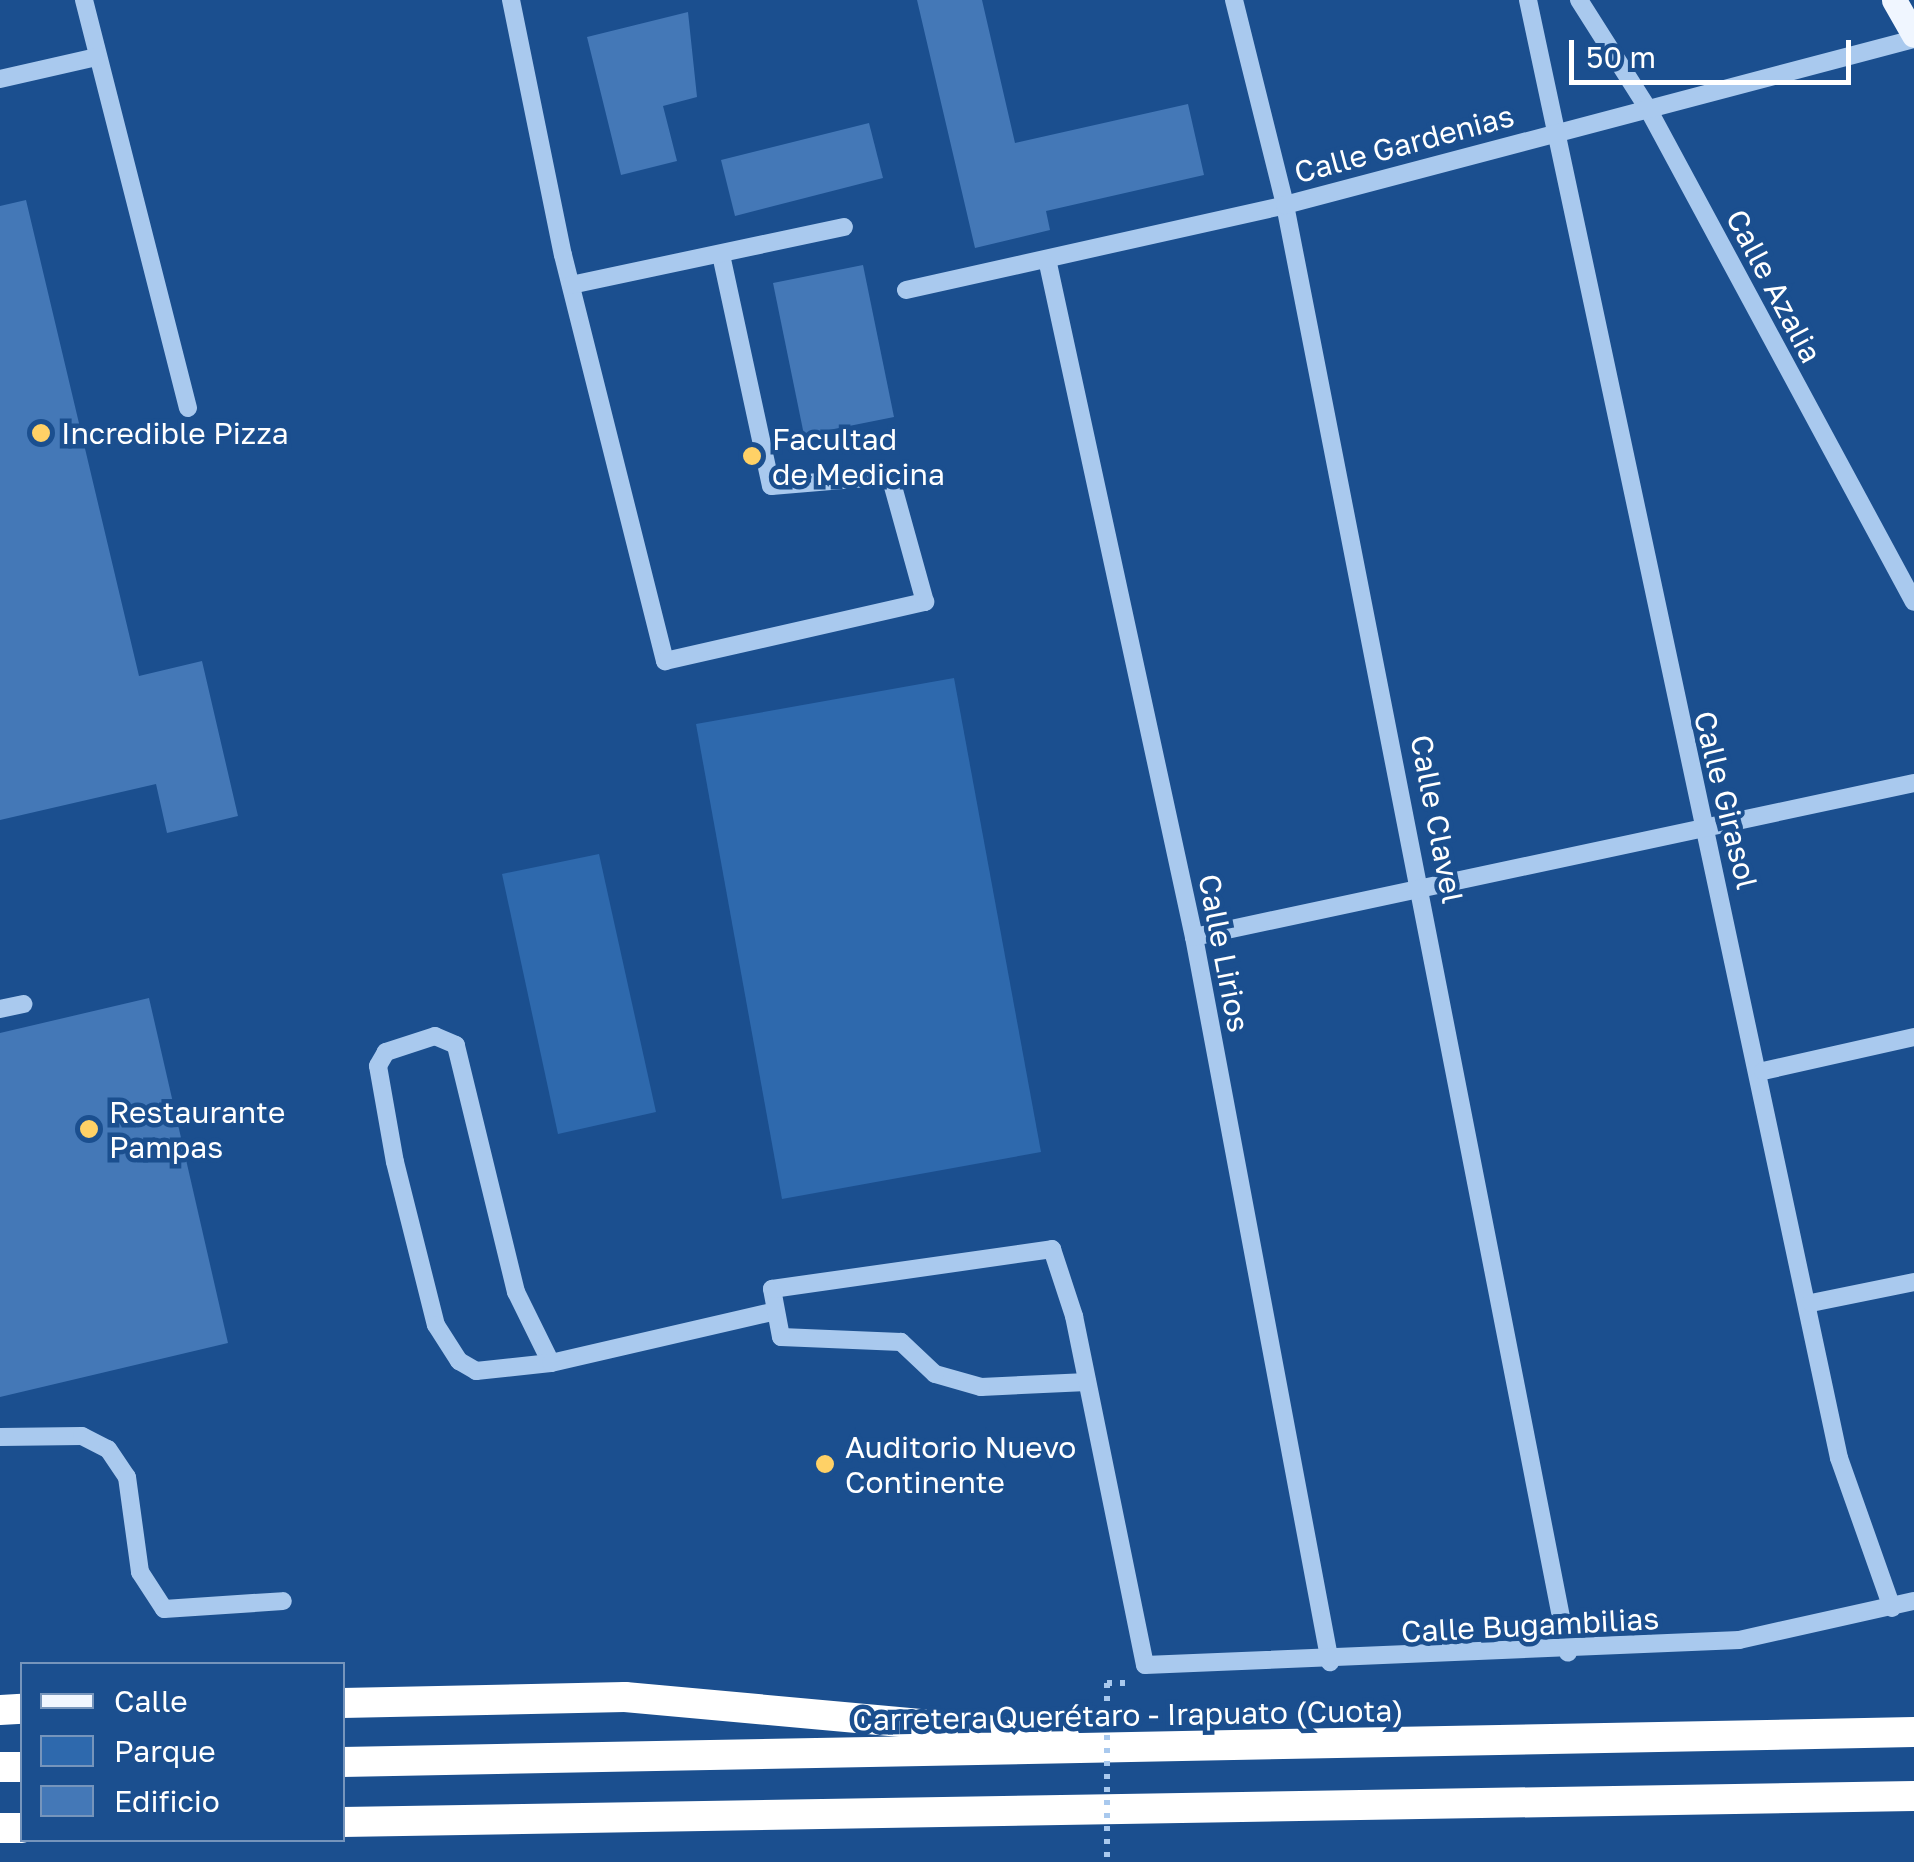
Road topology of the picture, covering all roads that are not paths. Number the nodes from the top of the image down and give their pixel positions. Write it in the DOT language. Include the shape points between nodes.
graph roads {
  1 [pos="84,0"];
  2 [pos="511,0"];
  3 [pos="1234,0"];
  4 [pos="1528,0"];
  5 [pos="1579,0"];
  6 [pos="1894,0"];
  7 [pos="1914,37"];
  8 [pos="98,57"];
  9 [pos="0,79"];
  10 [pos="1647,108"];
  11 [pos="1556,131"];
  12 [pos="1285,205"];
  13 [pos="844,227"];
  14 [pos="721,255"];
  15 [pos="1047,259"];
  16 [pos="570,285"];
  17 [pos="906,290"];
  18 [pos="188,408"];
  19 [pos="1914,602"];
  20 [pos="1914,783"];
  21 [pos="1700,832"];
  22 [pos="1424,893"];
  23 [pos="1194,937"];
  24 [pos="22,1004"];
  25 [pos="0,1009"];
  26 [pos="1914,1038"];
  27 [pos="1764,1071"];
  28 [pos="1914,1282"];
  29 [pos="1811,1303"];
  30 [pos="772,1312"];
  31 [pos="550,1363"];
  32 [pos="1087,1382"];
  33 [pos="0,1437"];
  34 [pos="1914,1600"];
  35 [pos="283,1601"];
  36 [pos="1892,1608"];
  37 [pos="1568,1653"];
  38 [pos="1330,1662"];
  39 [pos="345,1703"];
  40 [pos="1914,1732"];
  41 [pos="1171,1751"];
  42 [pos="345,1762"];
  43 [pos="1914,1796"];
  44 [pos="345,1822"];
  1 -- 8 [label="street"];
  2 -- 16 [label="street"];
  3 -- 12 [label="street, Calle Clavel"];
  4 -- 11 [label="street, Calle Girasol"];
  5 -- 10 [label="street, Calle Azalia"];
  6 -- 7 [label="main road"];
  7 -- 10 [label="street, Calle Gardenias"];
  8 -- 9 [label="street"];
  8 -- 18 [label="street"];
  10 -- 11 [label="street, Calle Gardenias"];
  10 -- 19 [label="street, Calle Azalia"];
  11 -- 12 [label="street, Calle Gardenias"];
  11 -- 21 [label="street, Calle Girasol"];
  12 -- 15 [label="street, Calle Gardenias"];
  12 -- 22 [label="street, Calle Clavel"];
  13 -- 14 [label="street"];
  14 -- 16 [label="street"];
  14 -- 16 [label="street" via="770,486 890,476 925,593 915,611 665,661"];
  15 -- 17 [label="street, Calle Gardenias"];
  15 -- 23 [label="street, Calle Lirios"];
  20 -- 21 [label="street"];
  21 -- 22 [label="street"];
  21 -- 27 [label="street, Calle Girasol" via="1713,854"];
  22 -- 23 [label="street"];
  22 -- 37 [label="street, Calle Clavel"];
  23 -- 38 [label="street, Calle Lirios"];
  24 -- 25 [label="street"];
  26 -- 27 [label="street"];
  27 -- 29 [label="street, Calle Girasol"];
  28 -- 29 [label="street"];
  29 -- 36 [label="street, Calle Girasol" via="1839,1458"];
  30 -- 31 [label="street"];
  30 -- 32 [label="street" via="781,1336 901,1342 934,1374 980,1387"];
  30 -- 32 [label="street" via="777,1282 1052,1249"];
  31 -- 31 [label="street" via="516,1292 456,1045 435,1036 386,1052 378,1066 395,1162 436,1325 476,1371"];
  32 -- 38 [label="street, Calle Bugambilias" via="1144,1665"];
  33 -- 35 [label="street" via="82,1436 108,1449 127,1477 140,1572 164,1609 191,1614"];
  34 -- 36 [label="street, Calle Bugambilias"];
  36 -- 37 [label="street, Calle Bugambilias" via="1739,1640"];
  37 -- 38 [label="street, Calle Bugambilias"];
  39 -- 41 [label="highway" via="625,1697 887,1714"];
  40 -- 41 [label="highway, Carretera Querétaro - Irapuato (Cuota)"];
  41 -- 42 [label="highway, Carretera Querétaro - Irapuato (Cuota)"];
  43 -- 44 [label="highway"];
}
